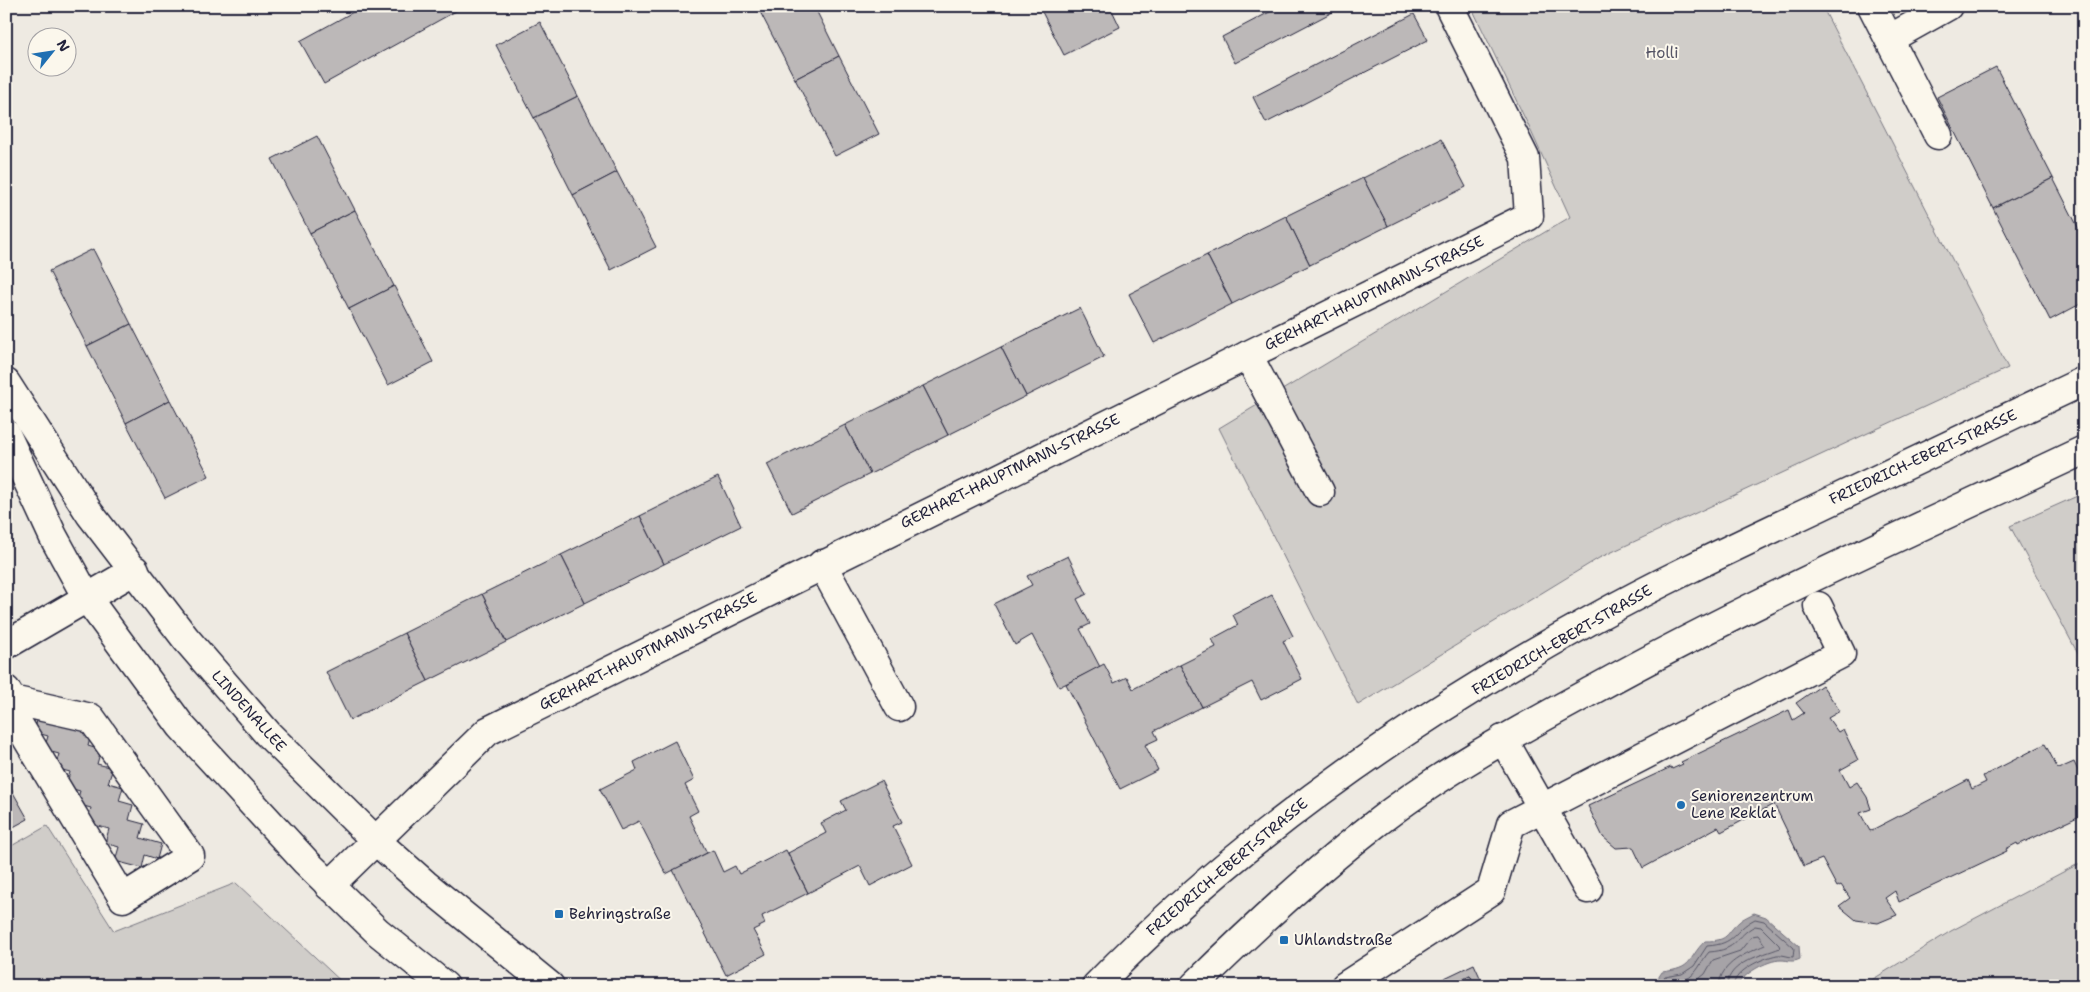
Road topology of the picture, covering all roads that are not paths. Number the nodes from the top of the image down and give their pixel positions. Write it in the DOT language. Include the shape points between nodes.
graph roads {
  1 [pos="1449,6"];
  2 [pos="1872,6"];
  3 [pos="1946,8"];
  4 [pos="1889,39"];
  5 [pos="1938,134"];
  6 [pos="1248,356"];
  7 [pos="2084,381"];
  8 [pos="6,384"];
  9 [pos="6,434"];
  10 [pos="2084,450"];
  11 [pos="1320,492"];
  12 [pos="822,564"];
  13 [pos="135,570"];
  14 [pos="87,598"];
  15 [pos="1818,606"];
  16 [pos="6,645"];
  17 [pos="9,695"];
  18 [pos="899,707"];
  19 [pos="1503,739"];
  20 [pos="1541,807"];
  21 [pos="375,840"];
  22 [pos="329,886"];
  23 [pos="1588,889"];
  24 [pos="445,986"];
  25 [pos="550,986"];
  26 [pos="1096,986"];
  27 [pos="1194,986"];
  28 [pos="1345,986"];
  1 -- 6 [label="street, GERHART-HAUPTMANN-STRASSE" via="1525,158 1528,216"];
  2 -- 4 [label="street"];
  3 -- 4 [label="street"];
  4 -- 5 [label="street"];
  6 -- 11 [label="street"];
  6 -- 12 [label="street, GERHART-HAUPTMANN-STRASSE"];
  7 -- 26 [label="street, FRIEDRICH-EBERT-STRASSE" via="1698,564 1593,619 1434,713 1311,797 1146,935"];
  8 -- 13 [label="street, LINDENALLEE" via="90,514"];
  9 -- 14 [label="street" via="53,536"];
  10 -- 19 [label="street" via="1852,558 1648,659"];
  12 -- 18 [label="street"];
  12 -- 21 [label="street, GERHART-HAUPTMANN-STRASSE" via="488,731"];
  13 -- 14 [label="street"];
  13 -- 21 [label="street, LINDENALLEE" via="186,639 268,734"];
  14 -- 16 [label="street"];
  14 -- 22 [label="street" via="181,726"];
  15 -- 20 [label="street" via="1841,654"];
  17 -- 17 [label="street" via="14,717 123,898 190,856 91,718"];
  19 -- 20 [label="street"];
  19 -- 27 [label="street" via="1375,824 1257,924"];
  20 -- 23 [label="street"];
  20 -- 28 [label="street" via="1511,824 1490,891"];
  21 -- 22 [label="street, GERHART-HAUPTMANN-STRASSE"];
  21 -- 25 [label="street, LINDENALLEE"];
  22 -- 24 [label="street" via="378,932"];
}
